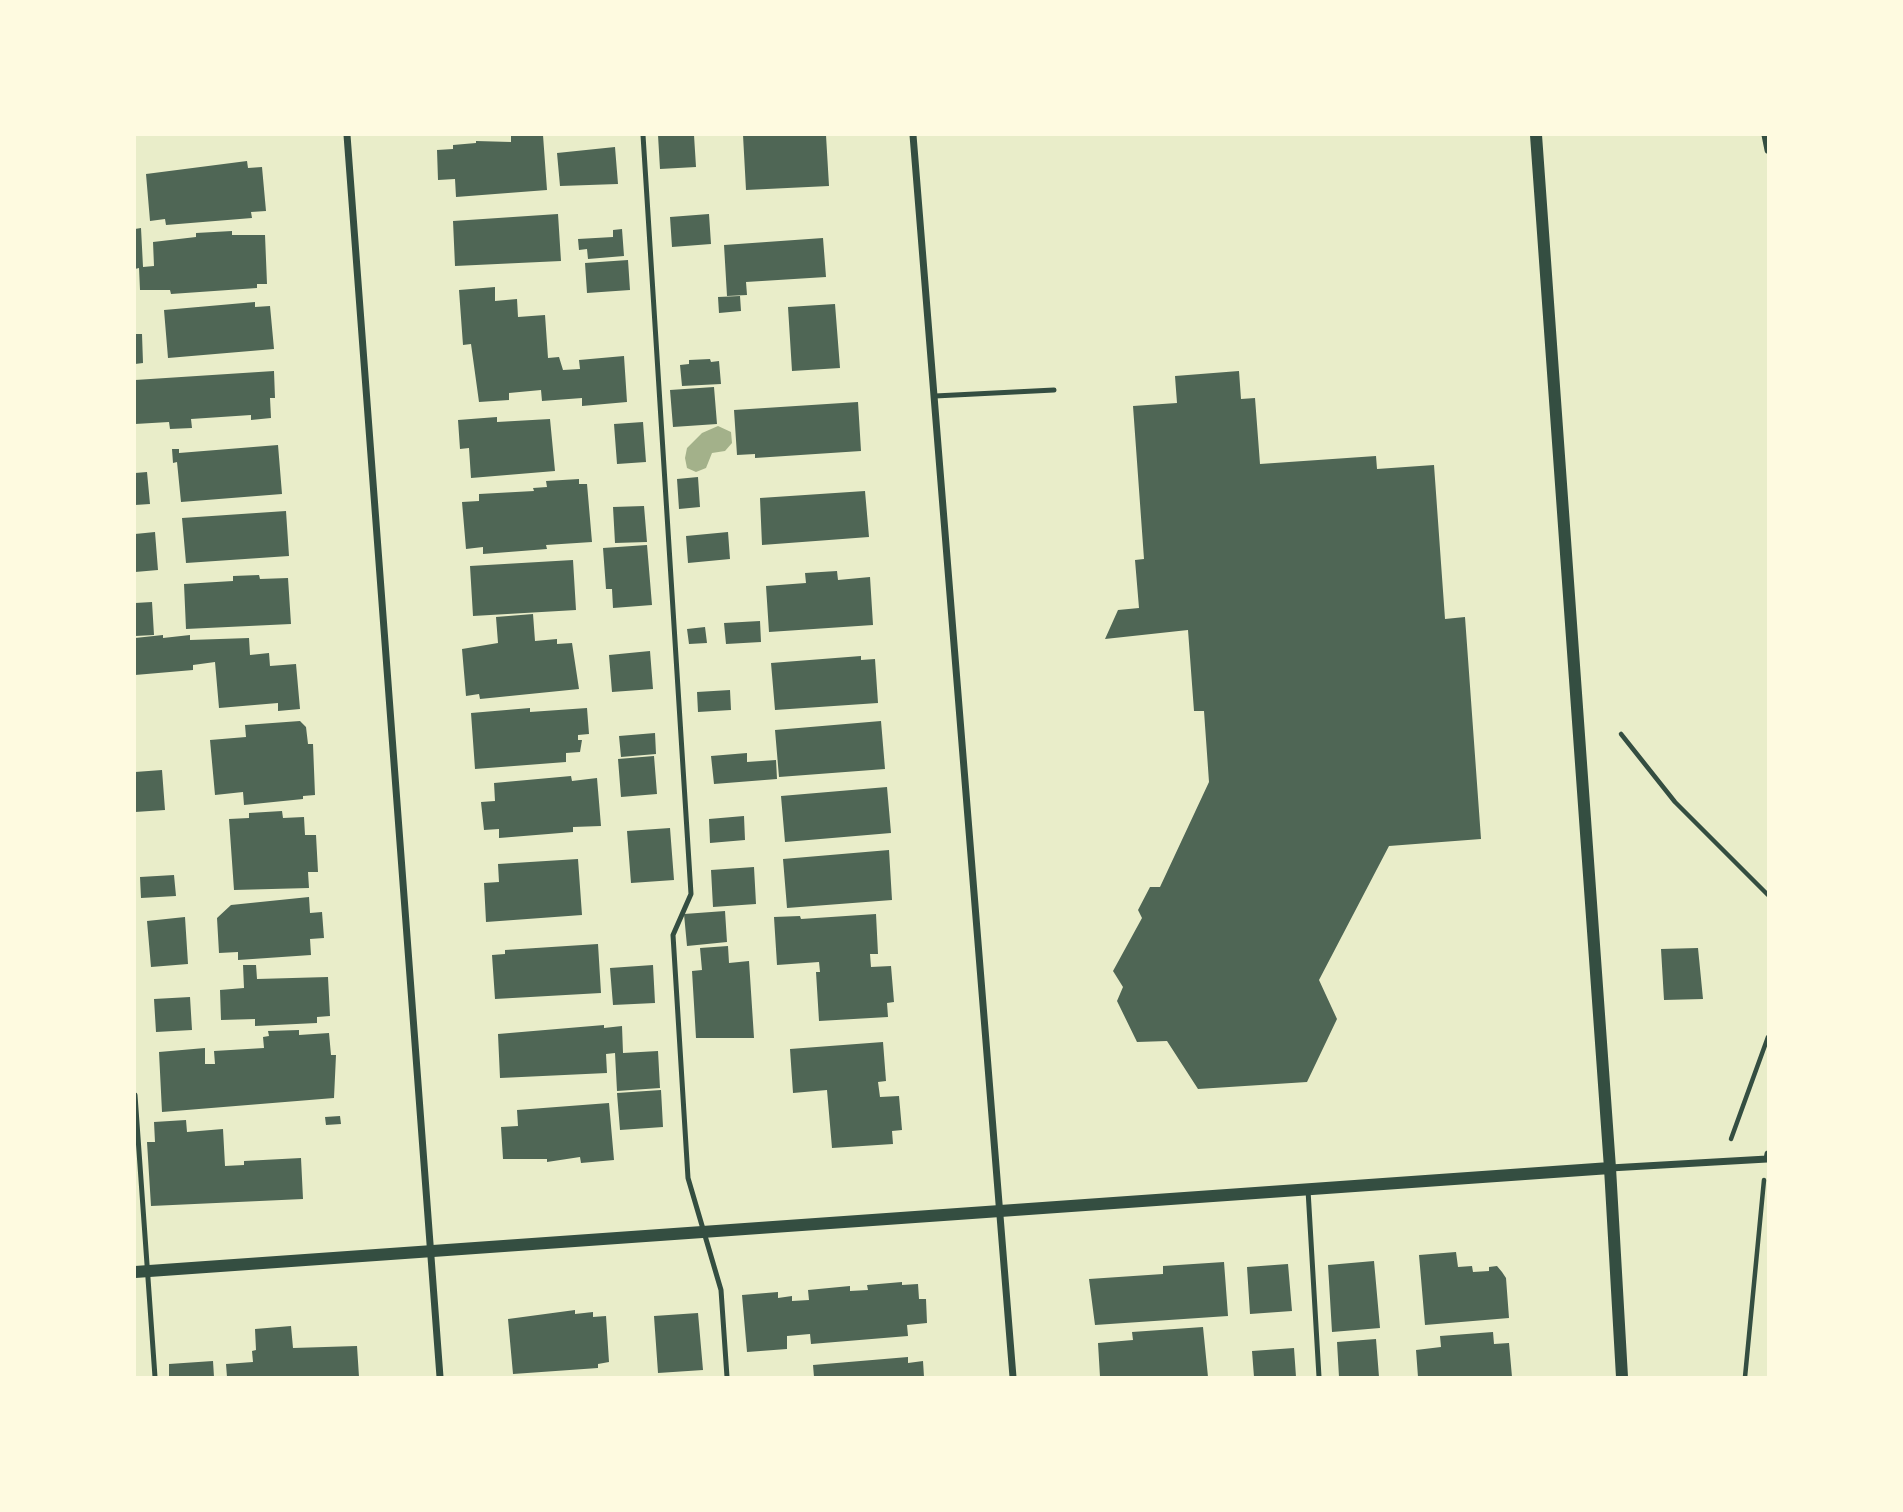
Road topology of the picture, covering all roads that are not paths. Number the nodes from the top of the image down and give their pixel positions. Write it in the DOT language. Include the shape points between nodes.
graph roads {
  1 [pos="347,135"];
  2 [pos="643,135"];
  3 [pos="913,135"];
  4 [pos="1535,135"];
  5 [pos="1765,135"];
  6 [pos="1768,150"];
  7 [pos="1054,390"];
  8 [pos="935,396"];
  9 [pos="135,1095"];
  10 [pos="1767,1156"];
  11 [pos="1610,1168"];
  12 [pos="1308,1190"];
  13 [pos="1002,1212"];
  14 [pos="704,1233"];
  15 [pos="432,1251"];
  16 [pos="141,1272"];
  17 [pos="155,1377"];
  18 [pos="440,1377"];
  19 [pos="727,1377"];
  20 [pos="1013,1377"];
  21 [pos="1319,1377"];
  22 [pos="1622,1377"];
  1 -- 15 [label="street"];
  2 -- 14 [label="lane" via="691,894 673,935 688,1178"];
  3 -- 8 [label="street"];
  4 -- 11 [label="street"];
  5 -- 6 [label="street"];
  7 -- 8 [label="lane"];
  8 -- 13 [label="street"];
  9 -- 16 [label="lane"];
  10 -- 11 [label="street"];
  11 -- 12 [label="street"];
  11 -- 22 [label="street"];
  12 -- 13 [label="street"];
  12 -- 21 [label="lane"];
  13 -- 14 [label="street"];
  13 -- 20 [label="street"];
  14 -- 15 [label="street"];
  14 -- 19 [label="lane" via="721,1290"];
  15 -- 16 [label="street"];
  15 -- 18 [label="street"];
  16 -- 17 [label="lane"];
}
